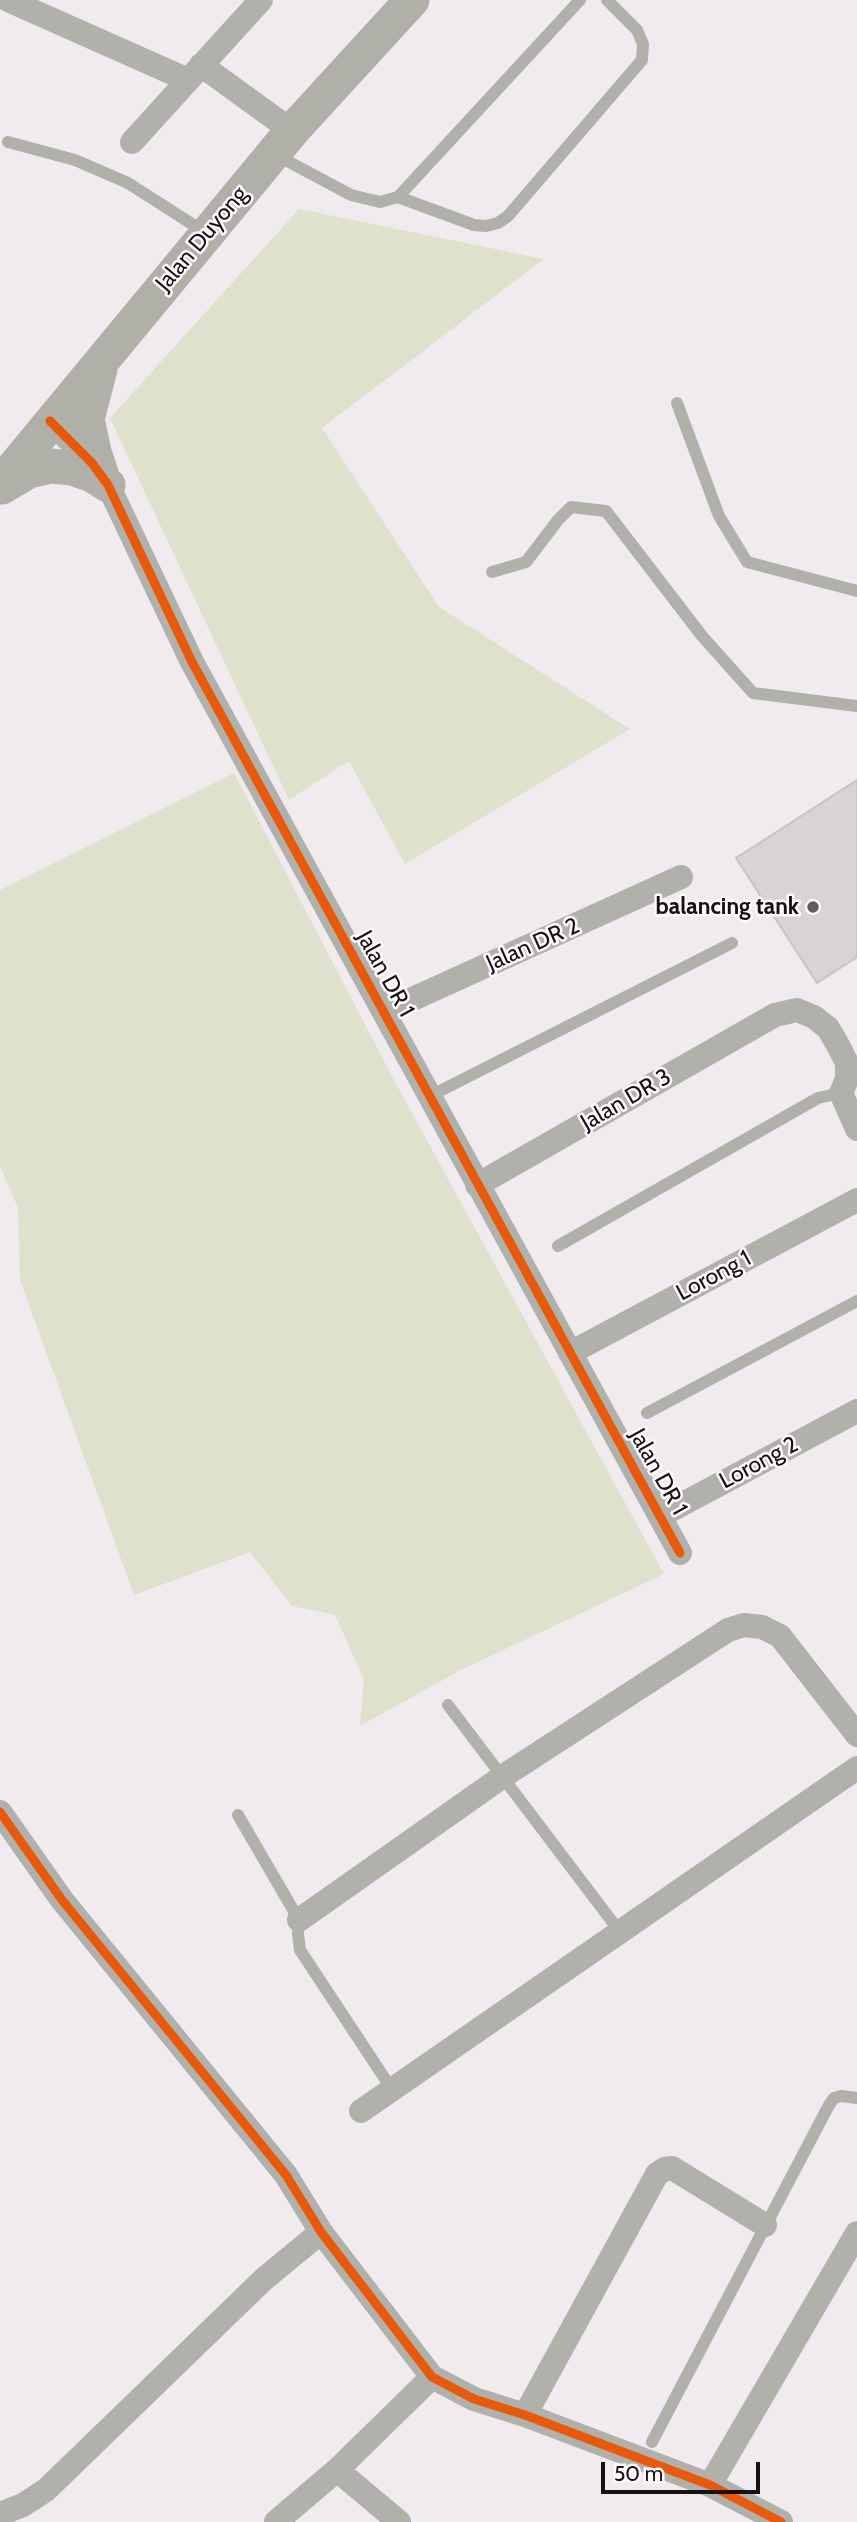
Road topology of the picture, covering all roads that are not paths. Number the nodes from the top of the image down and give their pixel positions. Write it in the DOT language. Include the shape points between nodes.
graph roads {
  1 [pos="8,0"];
  2 [pos="261,0"];
  3 [pos="412,0"];
  4 [pos="580,0"];
  5 [pos="607,0"];
  6 [pos="194,73"];
  7 [pos="8,142"];
  8 [pos="132,142"];
  9 [pos="282,143"];
  10 [pos="398,197"];
  11 [pos="206,234"];
  12 [pos="104,356"];
  13 [pos="677,403"];
  14 [pos="50,421"];
  15 [pos="105,480"];
  16 [pos="0,484"];
  17 [pos="0,490"];
  18 [pos="492,572"];
  19 [pos="857,591"];
  20 [pos="857,706"];
  21 [pos="681,877"];
  22 [pos="732,943"];
  23 [pos="384,1012"];
  24 [pos="841,1093"];
  25 [pos="430,1096"];
  26 [pos="857,1129"];
  27 [pos="477,1185"];
  28 [pos="857,1200"];
  29 [pos="558,1246"];
  30 [pos="857,1301"];
  31 [pos="570,1353"];
  32 [pos="857,1411"];
  33 [pos="647,1413"];
  34 [pos="660,1516"];
  35 [pos="680,1553"];
  36 [pos="448,1705"];
  37 [pos="857,1735"];
  38 [pos="857,1768"];
  39 [pos="502,1777"];
  40 [pos="0,1812"];
  41 [pos="238,1815"];
  42 [pos="299,1920"];
  43 [pos="620,1931"];
  44 [pos="393,2091"];
  45 [pos="857,2098"];
  46 [pos="361,2111"];
  47 [pos="765,2225"];
  48 [pos="321,2232"];
  49 [pos="857,2233"];
  50 [pos="432,2377"];
  51 [pos="525,2415"];
  52 [pos="652,2442"];
  53 [pos="337,2470"];
  54 [pos="710,2485"];
  55 [pos="0,2514"];
  56 [pos="276,2522"];
  57 [pos="399,2522"];
  58 [pos="781,2522"];
  1 -- 6 [label="street"];
  2 -- 6 [label="street"];
  3 -- 9 [label="main road, Jalan Duyong"];
  4 -- 10 [label="lane"];
  5 -- 10 [label="lane" via="637,30 643,44 642,60 509,216 498,223 474,225"];
  6 -- 8 [label="street"];
  6 -- 9 [label="street"];
  7 -- 11 [label="lane" via="75,160 128,183"];
  9 -- 10 [label="lane" via="351,195 380,202"];
  9 -- 11 [label="main road, Jalan Duyong"];
  11 -- 12 [label="main road, Jalan Duyong"];
  12 -- 14 [label="main road, Jalan Duyong"];
  12 -- 15 [label="main road" via="87,418"];
  13 -- 19 [label="lane" via="719,516 747,562"];
  14 -- 15 [label="street, Jalan DR 1"];
  14 -- 16 [label="main road, Jalan Duyong"];
  15 -- 17 [label="main road" via="51,466 29,471"];
  15 -- 23 [label="street, Jalan DR 1" via="192,662"];
  18 -- 20 [label="lane" via="526,562 571,507 606,512 702,636 753,693"];
  21 -- 23 [label="street, Jalan DR 2"];
  22 -- 25 [label="lane"];
  23 -- 25 [label="street, Jalan DR 1"];
  24 -- 26 [label="street"];
  24 -- 27 [label="street, Jalan DR 3" via="847,1079 846,1063 828,1028 797,1010 775,1015"];
  24 -- 29 [label="lane" via="818,1098"];
  25 -- 27 [label="street, Jalan DR 1"];
  27 -- 31 [label="street, Jalan DR 1"];
  28 -- 31 [label="street, Lorong 1"];
  30 -- 33 [label="lane"];
  31 -- 34 [label="street, Jalan DR 1"];
  32 -- 34 [label="street, Lorong 2"];
  34 -- 35 [label="street, Jalan DR 1"];
  36 -- 39 [label="lane"];
  37 -- 39 [label="street" via="780,1636 744,1625 728,1630"];
  38 -- 43 [label="street"];
  39 -- 42 [label="street"];
  39 -- 43 [label="lane"];
  40 -- 48 [label="street" via="62,1900 286,2175"];
  41 -- 42 [label="lane"];
  42 -- 44 [label="lane" via="300,1950"];
  43 -- 44 [label="street"];
  44 -- 46 [label="street"];
  45 -- 47 [label="lane" via="834,2098"];
  47 -- 51 [label="street" via="672,2168 657,2174"];
  47 -- 52 [label="lane"];
  48 -- 50 [label="street"];
  48 -- 55 [label="street" via="264,2279 46,2490"];
  49 -- 54 [label="street"];
  50 -- 51 [label="street" via="474,2399"];
  50 -- 53 [label="street"];
  51 -- 54 [label="street"];
  53 -- 56 [label="street"];
  53 -- 57 [label="street"];
  54 -- 58 [label="street"];
}
